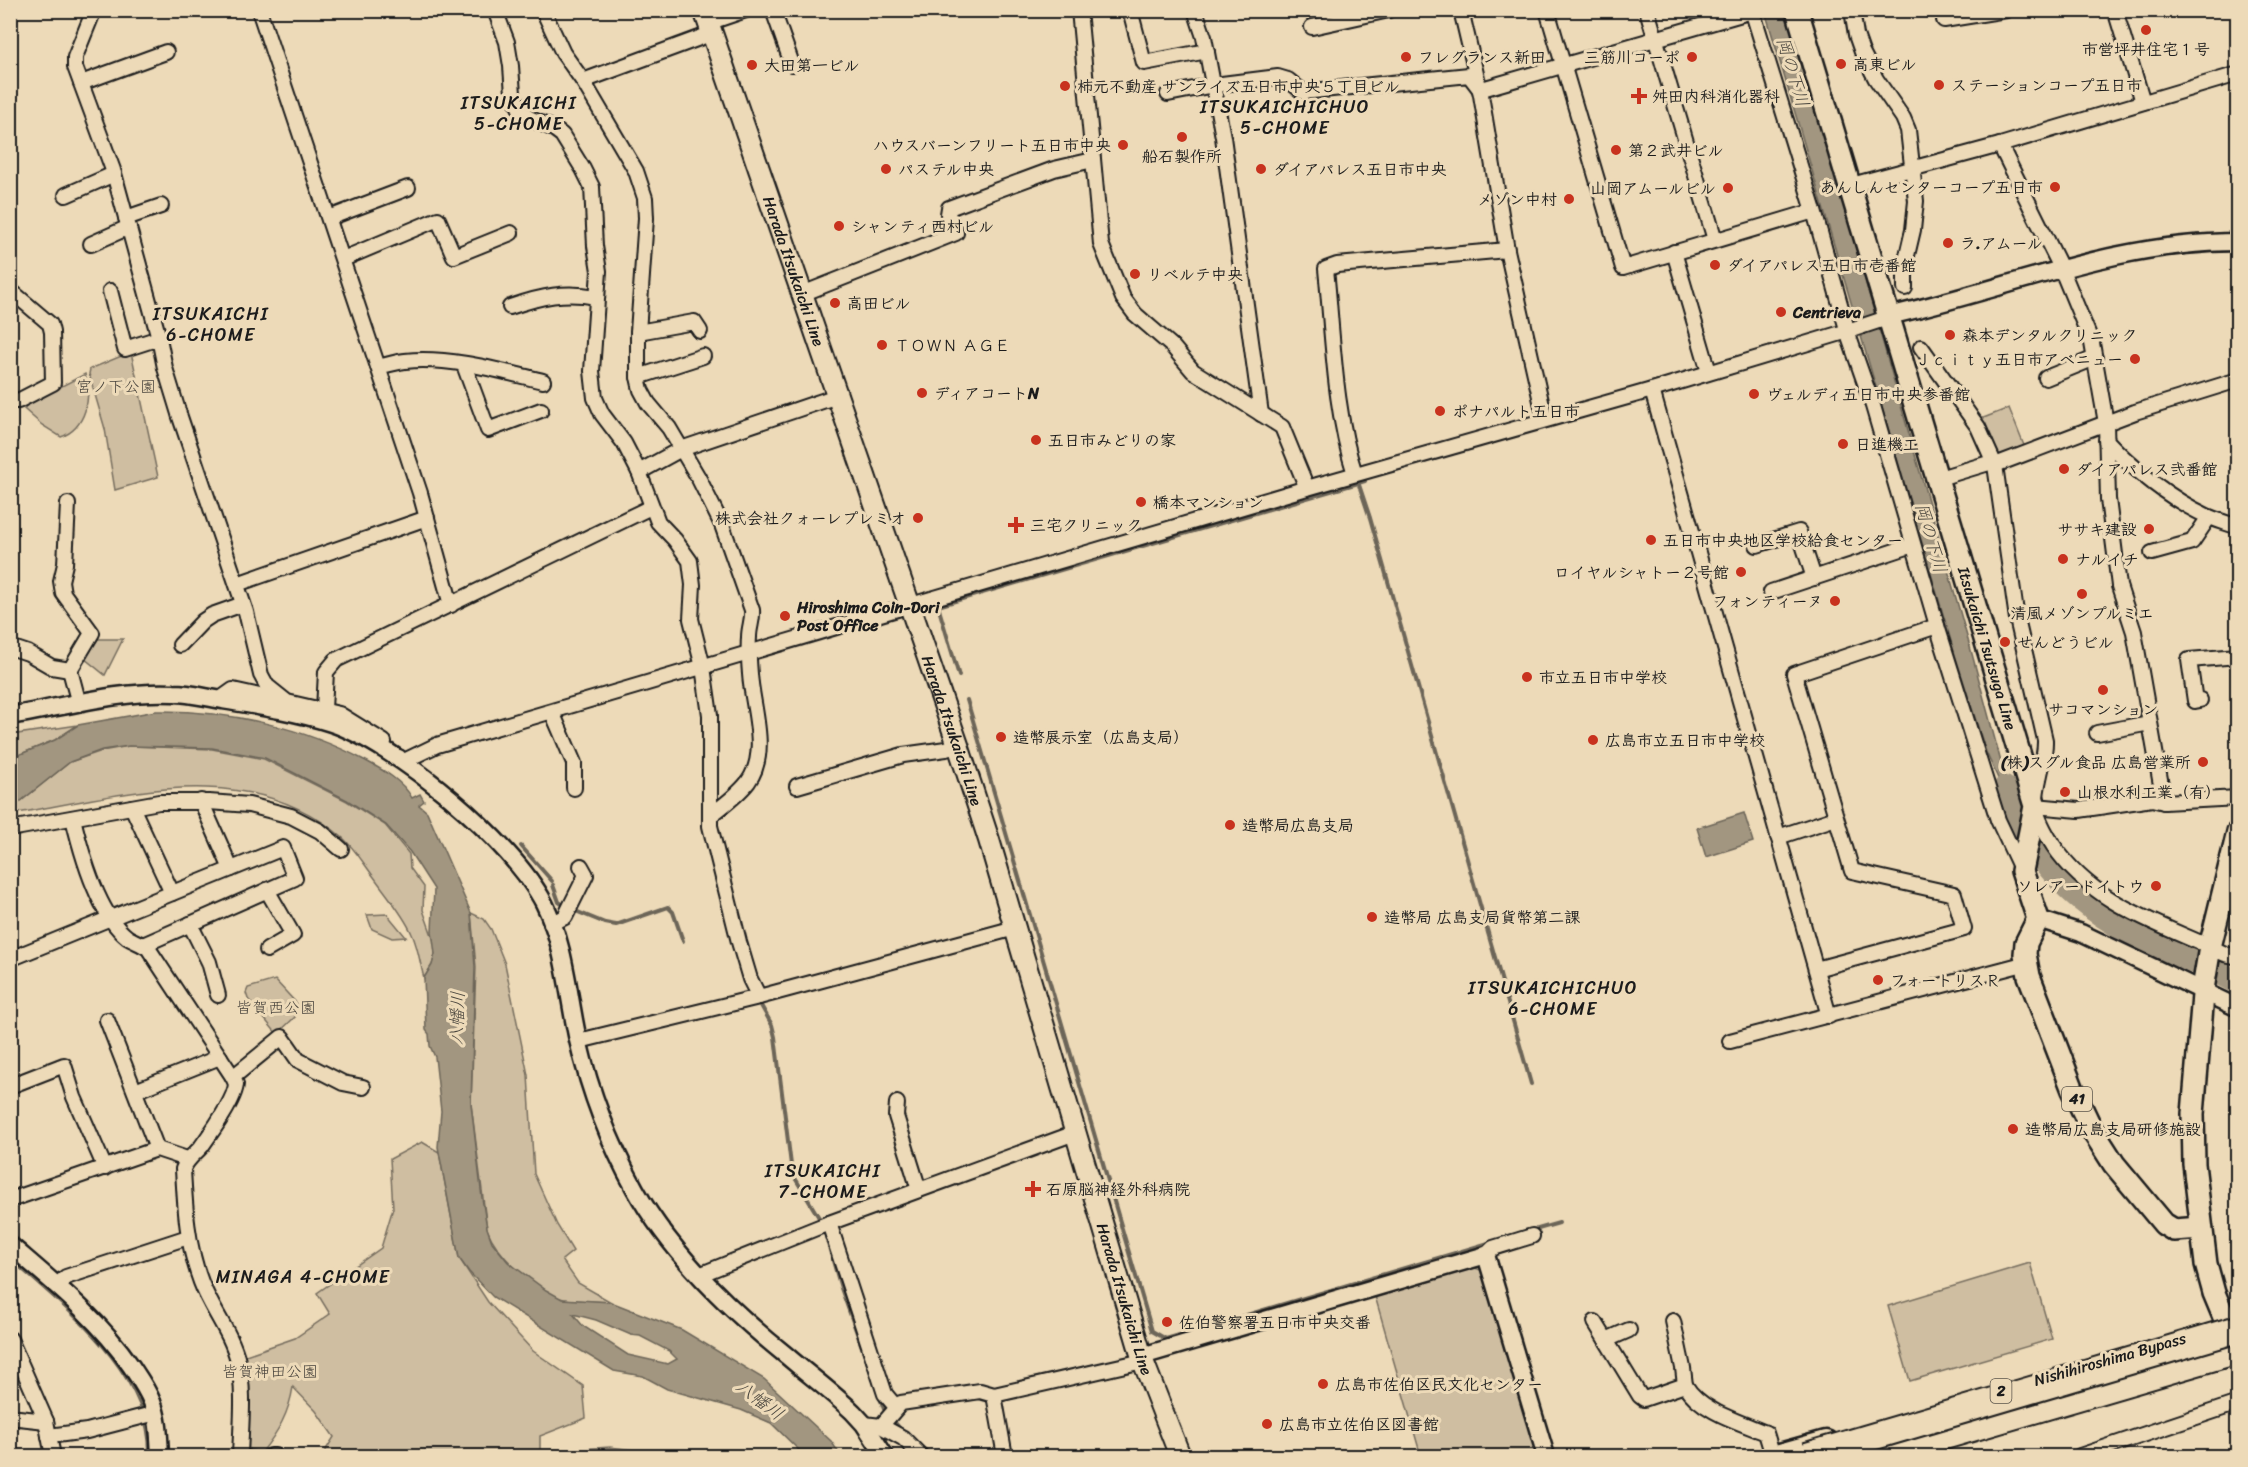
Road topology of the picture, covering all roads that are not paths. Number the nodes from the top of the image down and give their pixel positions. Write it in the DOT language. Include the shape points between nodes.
graph roads {
  1 [pos="94,10"];
  2 [pos="259,10"];
  3 [pos="495,10"];
  4 [pos="543,10"];
  5 [pos="746,10"];
  6 [pos="773,10"];
  7 [pos="1079,10"];
  8 [pos="1130,10"];
  9 [pos="1195,10"];
  10 [pos="1389,10"];
  11 [pos="1461,10"];
  12 [pos="1547,10"];
  13 [pos="1647,10"];
  14 [pos="1797,10"];
  15 [pos="1852,10"];
  16 [pos="2006,10"];
  17 [pos="2115,10"];
  18 [pos="1752,11"];
  19 [pos="1944,20"];
  20 [pos="708,22"];
  21 [pos="1312,27"];
  22 [pos="1656,39"];
  23 [pos="1207,51"];
  24 [pos="166,52"];
  25 [pos="792,64"];
  26 [pos="1563,66"];
  27 [pos="2238,74"];
  28 [pos="583,81"];
  29 [pos="81,83"];
  30 [pos="1214,85"];
  31 [pos="1479,88"];
  32 [pos="1168,94"];
  33 [pos="2143,102"];
  34 [pos="2000,145"];
  35 [pos="1093,160"];
  36 [pos="1912,168"];
  37 [pos="114,174"];
  38 [pos="1848,186"];
  39 [pos="408,188"];
  40 [pos="66,195"];
  41 [pos="161,206"];
  42 [pos="1814,212"];
  43 [pos="329,218"];
  44 [pos="128,222"];
  45 [pos="511,233"];
  46 [pos="1715,240"];
  47 [pos="2238,242"];
  48 [pos="91,244"];
  49 [pos="1507,250"];
  50 [pos="1674,252"];
  51 [pos="343,259"];
  52 [pos="2061,268"];
  53 [pos="1905,288"];
  54 [pos="10,290"];
  55 [pos="110,291"];
  56 [pos="802,294"];
  57 [pos="597,297"];
  58 [pos="510,307"];
  59 [pos="1885,318"];
  60 [pos="696,322"];
  61 [pos="1852,330"];
  62 [pos="638,332"];
  63 [pos="159,338"];
  64 [pos="1922,347"];
  65 [pos="2095,358"];
  66 [pos="698,361"];
  67 [pos="464,365"];
  68 [pos="378,367"];
  69 [pos="1709,372"];
  70 [pos="638,377"];
  71 [pos="2046,378"];
  72 [pos="2238,380"];
  73 [pos="543,381"];
  74 [pos="1652,390"];
  75 [pos="837,396"];
  76 [pos="10,401"];
  77 [pos="541,410"];
  78 [pos="1261,414"];
  79 [pos="1545,419"];
  80 [pos="2106,423"];
  81 [pos="2106,440"];
  82 [pos="681,449"];
  83 [pos="1995,465"];
  84 [pos="639,472"];
  85 [pos="1355,474"];
  86 [pos="1936,479"];
  87 [pos="1306,488"];
  88 [pos="68,504"];
  89 [pos="651,507"];
  90 [pos="2209,517"];
  91 [pos="427,518"];
  92 [pos="2238,527"];
  93 [pos="1757,545"];
  94 [pos="1913,545"];
  95 [pos="2152,553"];
  96 [pos="1814,578"];
  97 [pos="237,584"];
  98 [pos="1771,592"];
  99 [pos="243,604"];
  100 [pos="451,605"];
  101 [pos="910,605"];
  102 [pos="1937,626"];
  103 [pos="180,645"];
  104 [pos="10,647"];
  105 [pos="749,653"];
  106 [pos="2238,656"];
  107 [pos="703,667"];
  108 [pos="70,670"];
  109 [pos="219,700"];
  110 [pos="2200,700"];
  111 [pos="287,702"];
  112 [pos="79,704"];
  113 [pos="324,709"];
  114 [pos="552,712"];
  115 [pos="10,716"];
  116 [pos="2150,723"];
  117 [pos="2097,733"];
  118 [pos="958,745"];
  119 [pos="402,762"];
  120 [pos="797,786"];
  121 [pos="574,788"];
  122 [pos="2238,798"];
  123 [pos="201,801"];
  124 [pos="2164,802"];
  125 [pos="132,807"];
  126 [pos="2034,813"];
  127 [pos="710,816"];
  128 [pos="73,818"];
  129 [pos="1836,818"];
  130 [pos="10,829"];
  131 [pos="2238,832"];
  132 [pos="1778,837"];
  133 [pos="341,849"];
  134 [pos="581,866"];
  135 [pos="2023,866"];
  136 [pos="231,869"];
  137 [pos="267,890"];
  138 [pos="172,893"];
  139 [pos="112,918"];
  140 [pos="2038,919"];
  141 [pos="190,924"];
  142 [pos="551,924"];
  143 [pos="1015,928"];
  144 [pos="143,945"];
  145 [pos="267,950"];
  146 [pos="2209,950"];
  147 [pos="2238,957"];
  148 [pos="10,959"];
  149 [pos="2026,963"];
  150 [pos="1816,969"];
  151 [pos="2205,987"];
  152 [pos="218,996"];
  153 [pos="759,997"];
  154 [pos="2238,1008"];
  155 [pos="1828,1016"];
  156 [pos="107,1020"];
  157 [pos="579,1041"];
  158 [pos="1730,1041"];
  159 [pos="220,1057"];
  160 [pos="233,1077"];
  161 [pos="10,1086"];
  162 [pos="363,1087"];
  163 [pos="135,1091"];
  164 [pos="897,1102"];
  165 [pos="1075,1133"];
  166 [pos="158,1149"];
  167 [pos="187,1159"];
  168 [pos="105,1168"];
  169 [pos="919,1190"];
  170 [pos="10,1200"];
  171 [pos="829,1223"];
  172 [pos="2201,1228"];
  173 [pos="1532,1236"];
  174 [pos="188,1238"];
  175 [pos="10,1245"];
  176 [pos="1486,1254"];
  177 [pos="699,1275"];
  178 [pos="57,1285"];
  179 [pos="1673,1320"];
  180 [pos="1595,1322"];
  181 [pos="2234,1325"];
  182 [pos="1629,1330"];
  183 [pos="10,1339"];
  184 [pos="1606,1340"];
  185 [pos="2238,1349"];
  186 [pos="1142,1358"];
  187 [pos="2238,1360"];
  188 [pos="1684,1385"];
  189 [pos="994,1395"];
  190 [pos="2238,1403"];
  191 [pos="896,1407"];
  192 [pos="149,1415"];
  193 [pos="10,1416"];
  194 [pos="46,1421"];
  195 [pos="864,1424"];
  196 [pos="881,1426"];
  197 [pos="50,1436"];
  198 [pos="53,1456"];
  199 [pos="160,1456"];
  200 [pos="240,1456"];
  201 [pos="885,1456"];
  202 [pos="921,1456"];
  203 [pos="1005,1456"];
  204 [pos="1180,1456"];
  205 [pos="1546,1456"];
  206 [pos="1774,1456"];
  207 [pos="1807,1456"];
  208 [pos="1875,1456"];
  209 [pos="1912,1456"];
  210 [pos="2080,1456"];
  1 -- 29 [label="street" via="75,57"];
  2 -- 43 [label="street"];
  3 -- 57 [label="street" via="507,42 513,94 521,111 562,135 592,187 599,271"];
  4 -- 28 [label="street" via="563,53"];
  5 -- 20 [label="street"];
  6 -- 25 [label="street"];
  7 -- 35 [label="street"];
  8 -- 23 [label="street" via="1144,63"];
  9 -- 23 [label="street"];
  10 -- 21 [label="street"];
  11 -- 31 [label="street"];
  12 -- 26 [label="street"];
  13 -- 22 [label="street"];
  14 -- 38 [label="main road, Itsukaichi Tsutsuga Line"];
  15 -- 36 [label="street" via="1862,52 1908,130"];
  16 -- 19 [label="street"];
  17 -- 33 [label="street"];
  18 -- 22 [label="street"];
  18 -- 42 [label="street"];
  20 -- 28 [label="street"];
  20 -- 56 [label="main road, Harada Itsukaichi Line"];
  22 -- 26 [label="street"];
  22 -- 46 [label="street"];
  23 -- 30 [label="street"];
  24 -- 29 [label="street"];
  26 -- 31 [label="street"];
  26 -- 50 [label="street" via="1623,268"];
  27 -- 33 [label="street"];
  28 -- 62 [label="street" via="636,171 645,198"];
  29 -- 37 [label="street"];
  30 -- 31 [label="street" via="1278,77 1303,92 1469,75"];
  30 -- 32 [label="street"];
  30 -- 78 [label="street"];
  31 -- 49 [label="street"];
  33 -- 34 [label="street"];
  34 -- 36 [label="street"];
  34 -- 52 [label="street"];
  35 -- 56 [label="street" via="1054,169 949,208 956,232"];
  35 -- 78 [label="street" via="1101,243 1123,298 1193,371"];
  36 -- 38 [label="street"];
  36 -- 53 [label="street" via="1916,201 1905,264"];
  37 -- 40 [label="street"];
  37 -- 44 [label="street"];
  38 -- 59 [label="main road, Itsukaichi Tsutsuga Line"];
  39 -- 43 [label="street"];
  41 -- 44 [label="street"];
  42 -- 46 [label="street"];
  42 -- 61 [label="street"];
  43 -- 51 [label="street"];
  44 -- 48 [label="street"];
  44 -- 63 [label="street"];
  45 -- 51 [label="street" via="454,256 438,219"];
  46 -- 50 [label="street"];
  47 -- 52 [label="street" via="2129,252"];
  49 -- 79 [label="street"];
  49 -- 85 [label="street" via="1326,269 1338,392"];
  50 -- 69 [label="street"];
  51 -- 68 [label="street"];
  52 -- 59 [label="street"];
  52 -- 65 [label="street"];
  54 -- 76 [label="street" via="50,324 53,383 18,401"];
  55 -- 63 [label="street" via="125,349"];
  56 -- 75 [label="main road, Harada Itsukaichi Line"];
  57 -- 58 [label="street" via="553,295"];
  57 -- 84 [label="street" via="592,371 595,398"];
  59 -- 61 [label="street"];
  59 -- 86 [label="main road, Itsukaichi Tsutsuga Line"];
  60 -- 62 [label="street"];
  61 -- 69 [label="street"];
  61 -- 94 [label="street"];
  62 -- 70 [label="street"];
  63 -- 97 [label="street" via="179,414"];
  64 -- 83 [label="street" via="1978,427"];
  65 -- 71 [label="street"];
  65 -- 80 [label="street"];
  66 -- 70 [label="street"];
  67 -- 68 [label="street" via="423,360"];
  67 -- 73 [label="street"];
  67 -- 77 [label="street" via="488,430"];
  68 -- 91 [label="street"];
  69 -- 74 [label="street"];
  70 -- 82 [label="street" via="648,403"];
  72 -- 80 [label="street"];
  74 -- 79 [label="street"];
  74 -- 132 [label="street"];
  75 -- 82 [label="street"];
  75 -- 101 [label="main road, Harada Itsukaichi Line"];
  78 -- 87 [label="street" via="1282,426"];
  79 -- 85 [label="street"];
  80 -- 81 [label="street"];
  80 -- 83 [label="street"];
  81 -- 90 [label="street" via="2141,473"];
  81 -- 116 [label="street" via="2108,499 2120,586 2134,632"];
  82 -- 84 [label="street"];
  82 -- 105 [label="street" via="722,525 752,610"];
  83 -- 86 [label="street" via="1989,463"];
  83 -- 126 [label="street" via="2017,619 2045,740"];
  84 -- 89 [label="street"];
  85 -- 87 [label="street"];
  86 -- 126 [label="main road, Itsukaichi Tsutsuga Line"];
  87 -- 101 [label="street"];
  88 -- 108 [label="street" via="61,587 92,633"];
  89 -- 100 [label="street"];
  89 -- 107 [label="street" via="658,522 690,561 691,619"];
  90 -- 92 [label="street"];
  90 -- 95 [label="street" via="2192,542"];
  91 -- 97 [label="street"];
  91 -- 100 [label="street"];
  93 -- 96 [label="street" via="1799,532"];
  94 -- 96 [label="street"];
  94 -- 102 [label="street"];
  96 -- 98 [label="street"];
  97 -- 99 [label="street"];
  99 -- 103 [label="street" via="212,615"];
  99 -- 111 [label="street" via="261,675 267,686"];
  100 -- 113 [label="street" via="336,660 324,679"];
  101 -- 105 [label="street"];
  101 -- 118 [label="main road, Harada Itsukaichi Line"];
  102 -- 129 [label="street" via="1794,674"];
  102 -- 135 [label="street" via="1998,820"];
  104 -- 108 [label="street" via="52,667"];
  105 -- 107 [label="street"];
  105 -- 127 [label="street" via="758,741 755,767 748,783"];
  106 -- 110 [label="street" via="2189,660 2195,701"];
  107 -- 114 [label="street"];
  107 -- 127 [label="street" via="710,715"];
  108 -- 112 [label="street"];
  109 -- 111 [label="street" via="233,690"];
  109 -- 112 [label="street" via="157,693"];
  109 -- 119 [label="street" via="332,723"];
  111 -- 113 [label="street"];
  112 -- 115 [label="street"];
  113 -- 119 [label="street" via="363,727 396,750"];
  114 -- 119 [label="street" via="437,745"];
  114 -- 121 [label="street" via="574,763"];
  116 -- 117 [label="street"];
  116 -- 124 [label="street"];
  118 -- 120 [label="street" via="903,755"];
  118 -- 143 [label="main road, Harada Itsukaichi Line"];
  119 -- 142 [label="street" via="493,837 525,873"];
  122 -- 124 [label="street"];
  123 -- 125 [label="street"];
  123 -- 133 [label="street" via="273,809 320,831"];
  123 -- 136 [label="street"];
  124 -- 126 [label="street" via="2152,799"];
  125 -- 128 [label="street"];
  125 -- 138 [label="street"];
  126 -- 135 [label="main road, Itsukaichi Tsutsuga Line"];
  126 -- 146 [label="street" via="2061,857 2091,886 2147,921"];
  127 -- 153 [label="street" via="739,942"];
  128 -- 130 [label="street"];
  128 -- 139 [label="street" via="86,867"];
  129 -- 132 [label="street"];
  129 -- 150 [label="street" via="1852,872 1954,894 1964,929"];
  131 -- 146 [label="main road"];
  132 -- 150 [label="street"];
  134 -- 142 [label="street" via="586,875 565,917"];
  135 -- 140 [label="main road"];
  136 -- 137 [label="street" via="283,848 295,878"];
  136 -- 138 [label="street"];
  137 -- 141 [label="street"];
  137 -- 145 [label="street" via="293,935"];
  138 -- 139 [label="street"];
  139 -- 144 [label="street" via="127,937"];
  139 -- 148 [label="street"];
  140 -- 149 [label="main road, 41" via="2026,943"];
  140 -- 151 [label="street" via="2081,933 2138,962"];
  141 -- 144 [label="street"];
  141 -- 152 [label="street" via="209,962"];
  142 -- 157 [label="street" via="560,948"];
  143 -- 153 [label="street"];
  143 -- 165 [label="main road, Harada Itsukaichi Line"];
  144 -- 159 [label="street"];
  146 -- 147 [label="street"];
  146 -- 151 [label="main road"];
  149 -- 155 [label="street"];
  149 -- 172 [label="main road, 41" via="2064,1070 2102,1147 2164,1224 2174,1230"];
  150 -- 155 [label="street"];
  151 -- 154 [label="street"];
  151 -- 172 [label="main road" via="2193,1113"];
  153 -- 157 [label="street"];
  155 -- 158 [label="street"];
  156 -- 163 [label="street"];
  157 -- 177 [label="street" via="592,1093 617,1156 637,1193"];
  159 -- 160 [label="street"];
  159 -- 163 [label="street"];
  160 -- 162 [label="street" via="282,1037 298,1060 343,1083"];
  160 -- 167 [label="street" via="233,1096 199,1149"];
  161 -- 168 [label="street" via="64,1065"];
  163 -- 166 [label="street"];
  164 -- 169 [label="street" via="896,1116"];
  165 -- 169 [label="street"];
  165 -- 186 [label="main road, Harada Itsukaichi Line"];
  166 -- 167 [label="street"];
  166 -- 168 [label="street"];
  167 -- 174 [label="street" via="183,1169"];
  168 -- 170 [label="street"];
  169 -- 171 [label="street"];
  171 -- 177 [label="street"];
  171 -- 191 [label="street" via="885,1394"];
  172 -- 181 [label="main road" via="2214,1293"];
  173 -- 176 [label="street"];
  174 -- 178 [label="street" via="66,1277"];
  174 -- 200 [label="street" via="201,1284 237,1358 241,1379"];
  175 -- 178 [label="street"];
  176 -- 186 [label="street"];
  176 -- 205 [label="street"];
  177 -- 195 [label="street"];
  178 -- 192 [label="street" via="84,1309 121,1353 145,1387"];
  179 -- 188 [label="street"];
  180 -- 184 [label="street"];
  181 -- 185 [label="main road"];
  181 -- 206 [label="highway, Nishihiroshima Bypass / 2"];
  181 -- 207 [label="highway, Nishihiroshima Bypass / 2, bridge"];
  182 -- 184 [label="street"];
  183 -- 194 [label="street"];
  184 -- 188 [label="street" via="1644,1399"];
  185 -- 208 [label="highway, Nishihiroshima Bypass / 2"];
  186 -- 189 [label="street"];
  186 -- 204 [label="main road, Harada Itsukaichi Line"];
  187 -- 209 [label="highway, 2"];
  188 -- 206 [label="street" via="1691,1396 1710,1408 1766,1433"];
  189 -- 191 [label="street" via="980,1391"];
  189 -- 203 [label="street"];
  190 -- 210 [label="street"];
  191 -- 196 [label="street"];
  192 -- 197 [label="street"];
  192 -- 199 [label="street"];
  193 -- 194 [label="street"];
  194 -- 197 [label="street"];
  195 -- 196 [label="street"];
  195 -- 201 [label="street"];
  196 -- 202 [label="street" via="903,1438"];
  197 -- 198 [label="street"];
}
